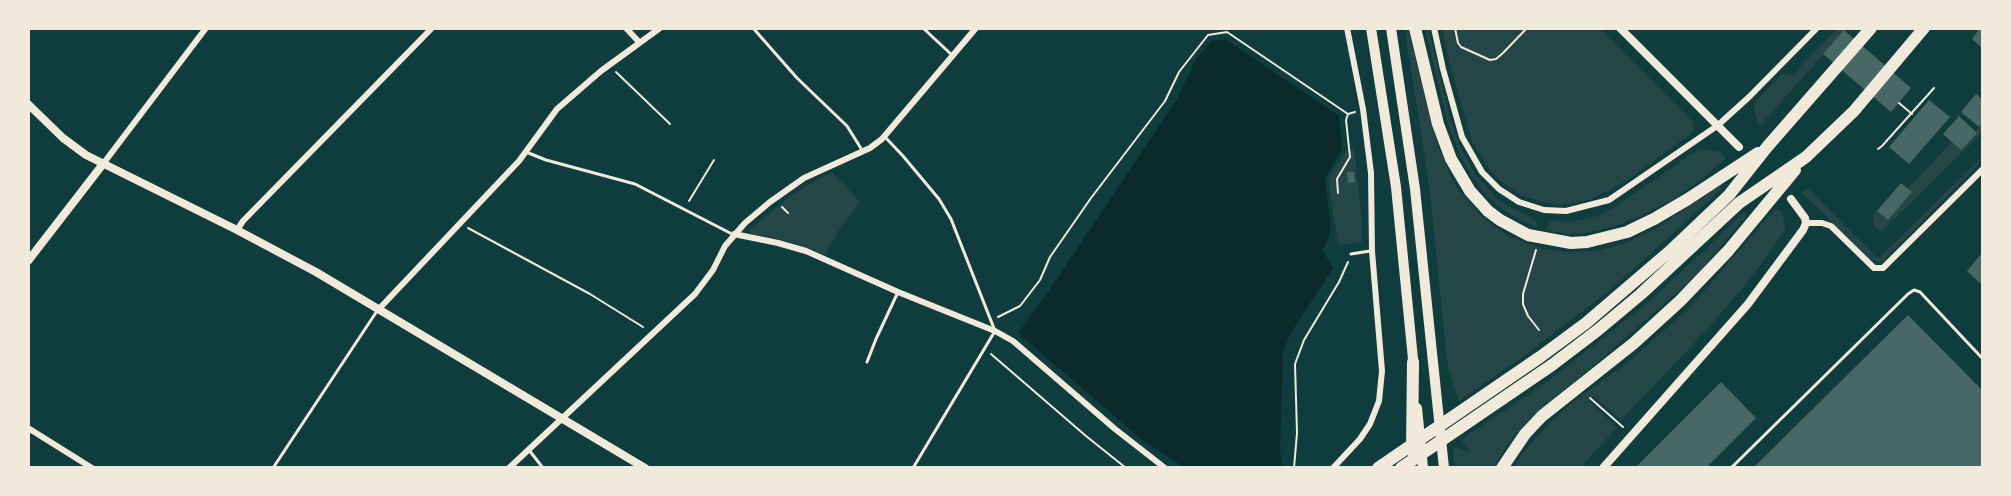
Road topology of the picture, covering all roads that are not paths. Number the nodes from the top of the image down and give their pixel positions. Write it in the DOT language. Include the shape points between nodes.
graph roads {
  1 [pos="206,28"];
  2 [pos="432,28"];
  3 [pos="626,28"];
  4 [pos="660,28"];
  5 [pos="753,28"];
  6 [pos="923,28"];
  7 [pos="976,28"];
  8 [pos="1347,28"];
  9 [pos="1371,28"];
  10 [pos="1391,28"];
  11 [pos="1415,28"];
  12 [pos="1434,28"];
  13 [pos="1620,28"];
  14 [pos="1817,28"];
  15 [pos="1871,28"];
  16 [pos="1924,28"];
  17 [pos="639,42"];
  18 [pos="953,56"];
  19 [pos="28,104"];
  20 [pos="1717,126"];
  21 [pos="885,137"];
  22 [pos="1739,147"];
  23 [pos="1767,147"];
  24 [pos="526,152"];
  25 [pos="862,152"];
  26 [pos="1806,157"];
  27 [pos="103,164"];
  28 [pos="1983,170"];
  29 [pos="1791,199"];
  30 [pos="1806,223"];
  31 [pos="237,230"];
  32 [pos="734,234"];
  33 [pos="1372,251"];
  34 [pos="1351,254"];
  35 [pos="28,261"];
  36 [pos="898,292"];
  37 [pos="378,310"];
  38 [pos="995,331"];
  39 [pos="1983,358"];
  40 [pos="867,362"];
  41 [pos="1413,362"];
  42 [pos="562,419"];
  43 [pos="28,428"];
  44 [pos="528,449"];
  45 [pos="79,459"];
  46 [pos="73,468"];
  47 [pos="92,468"];
  48 [pos="273,468"];
  49 [pos="509,468"];
  50 [pos="543,468"];
  51 [pos="645,468"];
  52 [pos="913,468"];
  53 [pos="1165,468"];
  54 [pos="1333,468"];
  55 [pos="1378,468"];
  56 [pos="1401,468"];
  57 [pos="1411,468"];
  58 [pos="1423,468"];
  59 [pos="1444,468"];
  60 [pos="1502,468"];
  61 [pos="1603,468"];
  62 [pos="1731,468"];
  1 -- 27 [label="street"];
  2 -- 31 [label="street"];
  3 -- 17 [label="street"];
  4 -- 17 [label="street"];
  5 -- 25 [label="lane" via="847,126"];
  6 -- 18 [label="lane"];
  7 -- 18 [label="street"];
  8 -- 33 [label="street" via="1363,109 1372,191"];
  9 -- 41 [label="highway" via="1396,188"];
  10 -- 59 [label="highway" via="1415,189"];
  11 -- 23 [label="highway" via="1438,124 1451,159 1483,206 1528,235 1570,243 1627,232 1663,214"];
  12 -- 20 [label="street" via="1456,119 1470,152 1499,189 1532,207 1566,211 1609,200"];
  13 -- 20 [label="street"];
  14 -- 20 [label="street"];
  15 -- 23 [label="highway"];
  16 -- 26 [label="highway" via="1854,111"];
  17 -- 24 [label="street" via="557,109"];
  18 -- 21 [label="street"];
  19 -- 27 [label="street" via="76,149"];
  20 -- 22 [label="street"];
  21 -- 25 [label="street"];
  21 -- 38 [label="lane" via="939,199 951,219"];
  23 -- 55 [label="highway" via="1729,195 1630,287 1540,357"];
  24 -- 32 [label="lane" via="624,180"];
  24 -- 37 [label="street"];
  25 -- 32 [label="street" via="791,186"];
  26 -- 56 [label="highway" via="1739,202 1598,330"];
  26 -- 60 [label="highway" via="1728,251 1680,301 1542,416"];
  27 -- 31 [label="street"];
  27 -- 35 [label="street"];
  28 -- 30 [label="street" via="1882,268 1874,268 1826,224"];
  29 -- 30 [label="street"];
  30 -- 61 [label="street" via="1768,280"];
  31 -- 37 [label="street"];
  32 -- 36 [label="street" via="796,248"];
  32 -- 42 [label="street" via="705,282"];
  33 -- 34 [label="lane"];
  33 -- 54 [label="street" via="1382,372 1379,401 1360,440"];
  36 -- 38 [label="street"];
  36 -- 40 [label="lane"];
  37 -- 42 [label="street"];
  37 -- 48 [label="lane"];
  38 -- 52 [label="lane"];
  38 -- 53 [label="street" via="1013,341"];
  39 -- 62 [label="lane" via="1914,290"];
  41 -- 57 [label="highway"];
  41 -- 58 [label="highway"];
  42 -- 44 [label="street"];
  42 -- 51 [label="street"];
  43 -- 45 [label="street"];
  44 -- 49 [label="street"];
  44 -- 50 [label="lane"];
  45 -- 46 [label="street"];
  45 -- 47 [label="street"];
}
